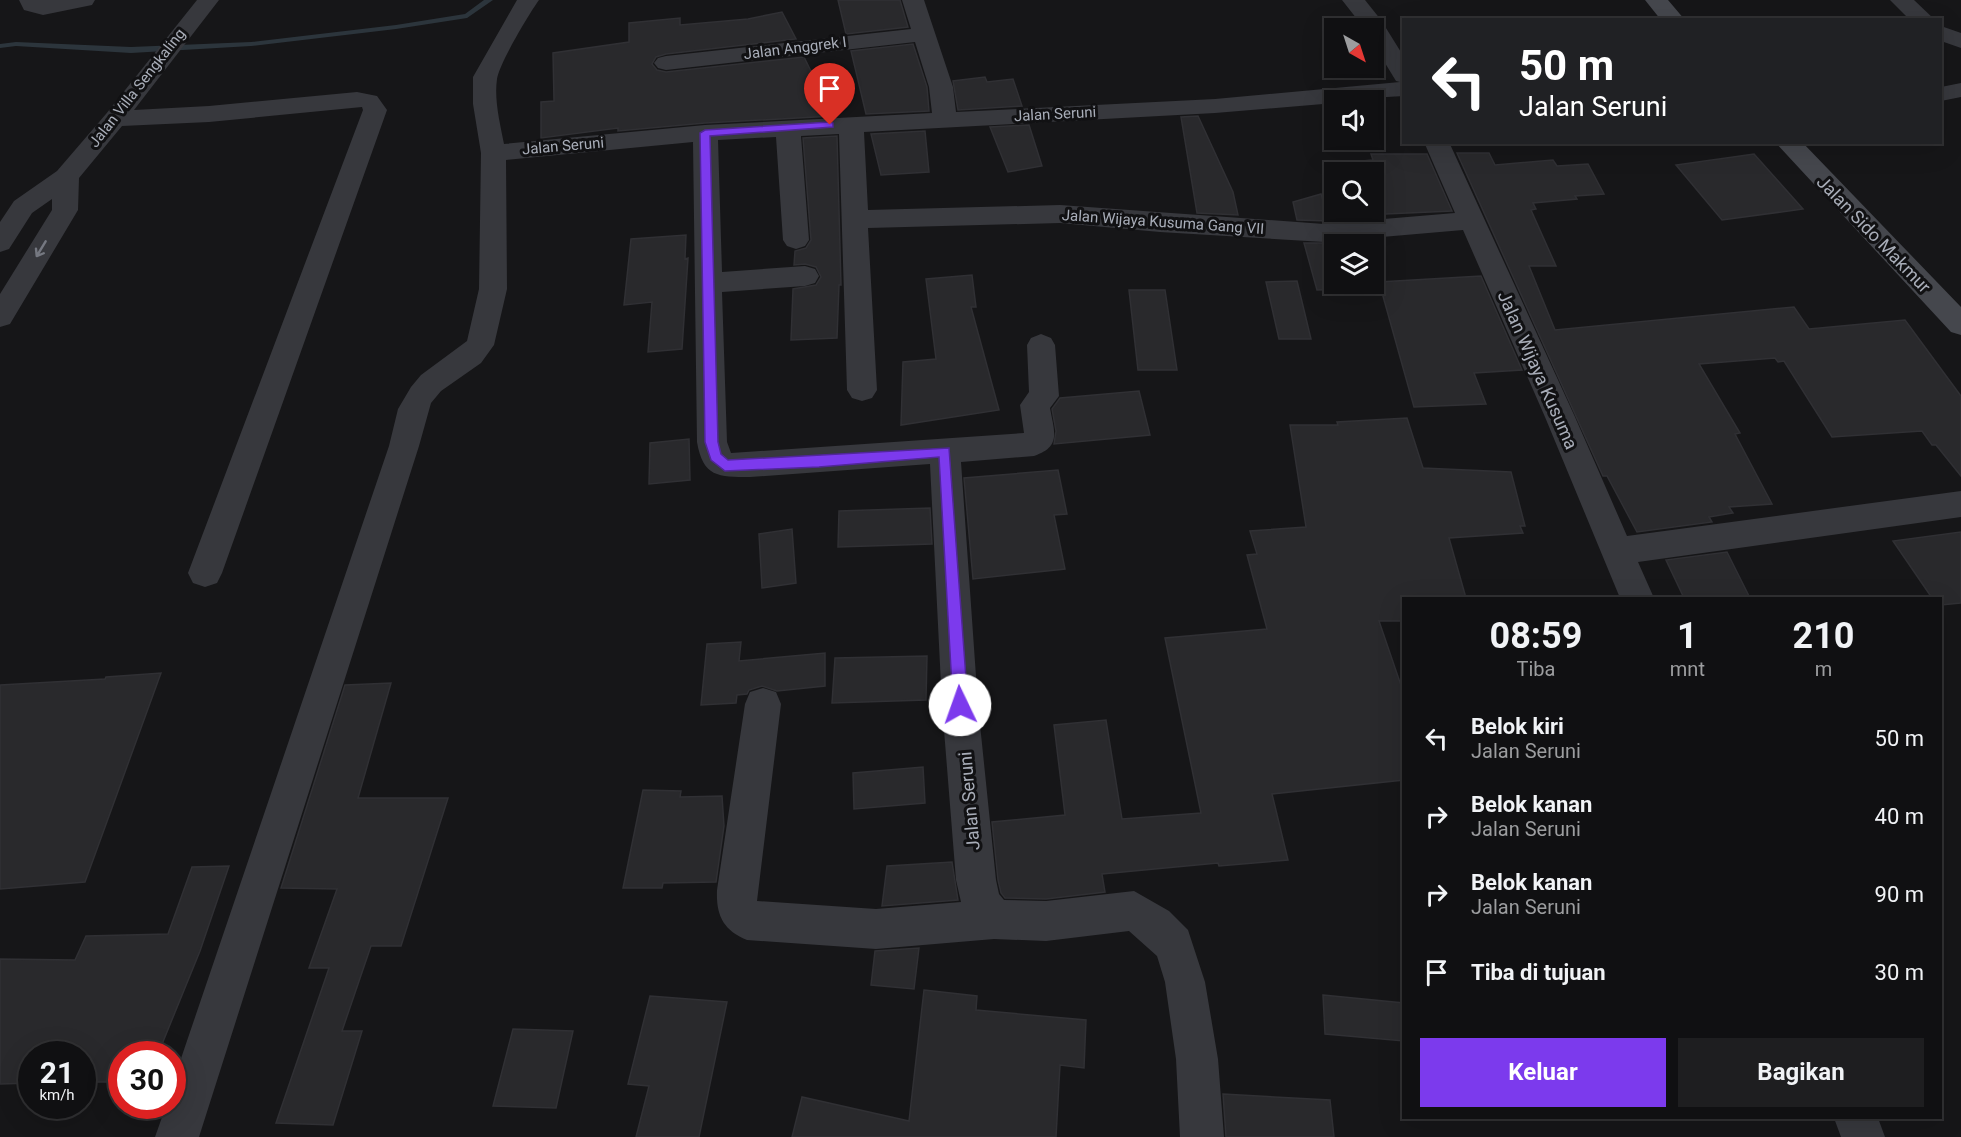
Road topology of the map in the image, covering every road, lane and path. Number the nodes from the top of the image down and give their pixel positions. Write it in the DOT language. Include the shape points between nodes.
graph roads {
  1 [pos="30,0"];
  2 [pos="84,0"];
  3 [pos="208,0"];
  4 [pos="528,0"];
  5 [pos="913,0"];
  6 [pos="1353,0"];
  7 [pos="1656,0"];
  8 [pos="1901,0"];
  9 [pos="1672,18"];
  10 [pos="1922,18"];
  11 [pos="1942,33"];
  12 [pos="925,34"];
  13 [pos="1961,41"];
  14 [pos="666,63"];
  15 [pos="1402,73"];
  16 [pos="1402,89"];
  17 [pos="1961,90"];
  18 [pos="1942,94"];
  19 [pos="118,114"];
  20 [pos="945,120"];
  21 [pos="851,124"];
  22 [pos="788,129"];
  23 [pos="705,133"];
  24 [pos="1437,144"];
  25 [pos="1789,144"];
  26 [pos="493,153"];
  27 [pos="66,177"];
  28 [pos="12,207"];
  29 [pos="65,210"];
  30 [pos="856,219"];
  31 [pos="1470,221"];
  32 [pos="796,240"];
  33 [pos="0,243"];
  34 [pos="805,276"];
  35 [pos="710,283"];
  36 [pos="0,317"];
  37 [pos="1961,325"];
  38 [pos="1041,345"];
  39 [pos="862,390"];
  40 [pos="945,451"];
  41 [pos="1961,504"];
  42 [pos="1617,551"];
  43 [pos="205,573"];
  44 [pos="1636,597"];
  45 [pos="763,704"];
  46 [pos="994,919"];
  47 [pos="1856,1119"];
  48 [pos="177,1137"];
  49 [pos="1202,1137"];
  50 [pos="1863,1137"];
  1 -- 2 [label="street" via="32,5 43,8"];
  3 -- 19 [label="street, Jalan Villa Sengkaling"];
  4 -- 26 [label="street" via="485,77"];
  5 -- 12 [label="street"];
  6 -- 15 [label="street"];
  7 -- 9 [label="main road"];
  8 -- 10 [label="street"];
  11 -- 13 [label="street"];
  12 -- 14 [label="street, Jalan Anggrek I"];
  12 -- 20 [label="street" via="941,87"];
  16 -- 20 [label="street, Jalan Seruni" via="1215,105"];
  17 -- 18 [label="street"];
  19 -- 27 [label="street, Jalan Villa Sengkaling"];
  19 -- 43 [label="street" via="209,114 357,99 367,99 375,110"];
  20 -- 21 [label="street, Jalan Seruni"];
  21 -- 22 [label="street, Jalan Seruni"];
  21 -- 30 [label="street"];
  22 -- 23 [label="street, Jalan Seruni"];
  22 -- 32 [label="street"];
  23 -- 26 [label="street, Jalan Seruni"];
  23 -- 35 [label="street"];
  24 -- 31 [label="street, Jalan Wijaya Kusuma"];
  25 -- 37 [label="main road, Jalan Sido Makmur"];
  26 -- 48 [label="street" via="493,289 480,345 431,383 413,409"];
  27 -- 28 [label="street, Jalan Villa Sengkaling"];
  27 -- 29 [label="street"];
  28 -- 29 [label="street"];
  28 -- 33 [label="street, Jalan Villa Sengkaling"];
  29 -- 36 [label="street, one-way"];
  30 -- 31 [label="street, Jalan Wijaya Kusuma Gang VII" via="1060,214 1324,233"];
  30 -- 39 [label="street"];
  31 -- 42 [label="street, Jalan Wijaya Kusuma"];
  34 -- 35 [label="street"];
  35 -- 40 [label="street" via="712,442 716,457 725,465"];
  38 -- 40 [label="street" via="1044,396 1035,405 1038,442"];
  40 -- 46 [label="street, Jalan Seruni" via="960,705 976,880 981,904"];
  41 -- 42 [label="street"];
  42 -- 44 [label="street, Jalan Wijaya Kusuma"];
  45 -- 46 [label="street" via="737,890 736,906 747,920 876,929"];
  46 -- 49 [label="street" via="1038,922 1134,911 1174,944 1185,982 1197,1059"];
  47 -- 50 [label="street"];
}
